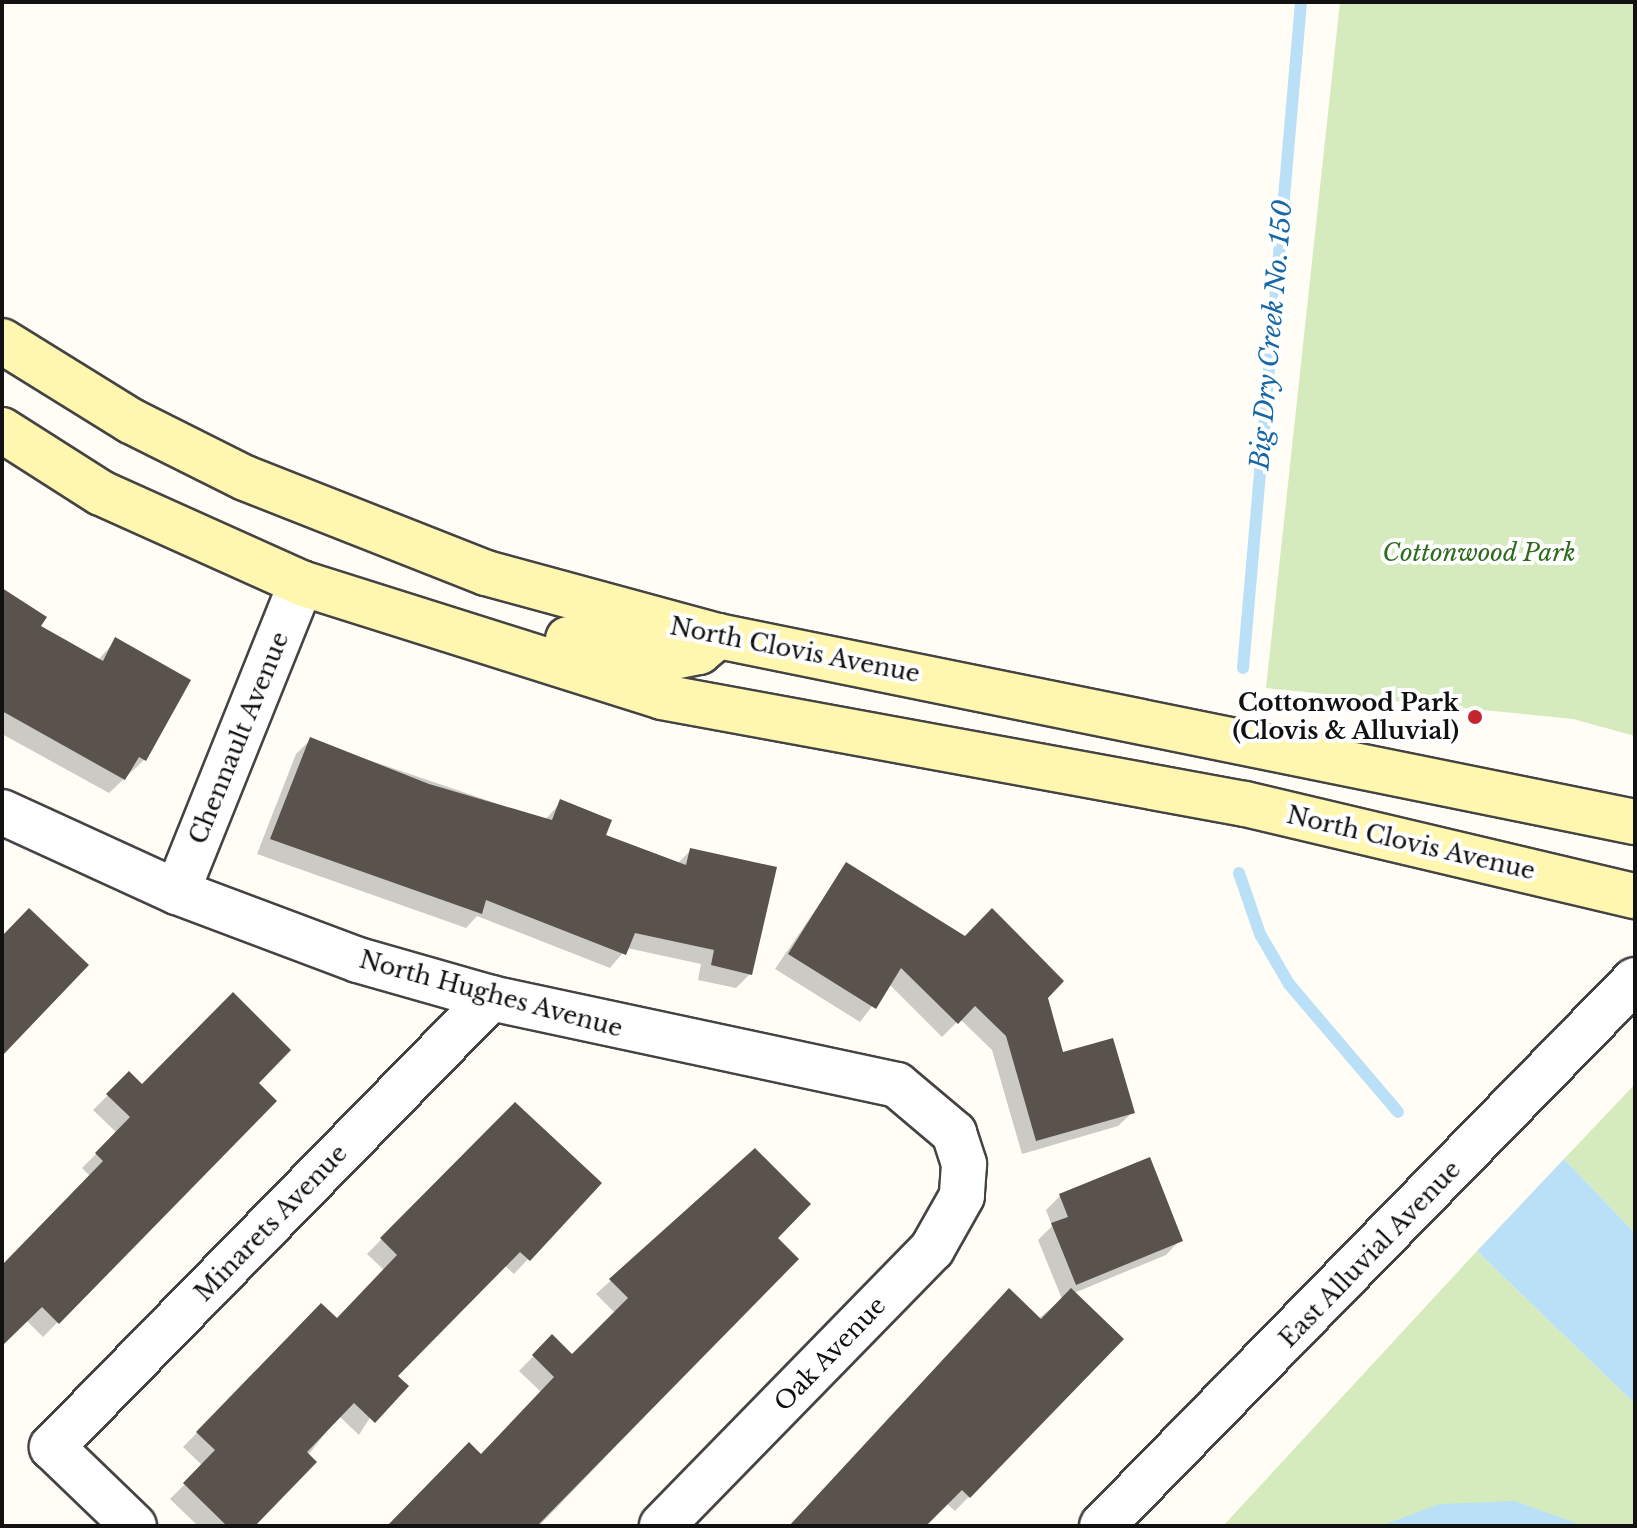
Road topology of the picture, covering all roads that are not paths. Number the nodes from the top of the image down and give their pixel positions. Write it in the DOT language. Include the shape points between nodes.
graph roads {
  1 [pos="2,341"];
  2 [pos="2,430"];
  3 [pos="301,583"];
  4 [pos="718,636"];
  5 [pos="2,812"];
  6 [pos="1635,822"];
  7 [pos="177,892"];
  8 [pos="1635,896"];
  9 [pos="1635,980"];
  10 [pos="491,998"];
  11 [pos="964,1164"];
  12 [pos="134,1526"];
  13 [pos="662,1526"];
  14 [pos="1102,1526"];
  1 -- 4 [label="main road, North Clovis Avenue" via="131,421 312,506 486,573"];
  2 -- 3 [label="main road, North Clovis Avenue" via="101,493"];
  3 -- 4 [label="main road" via="411,590 654,661 699,652"];
  3 -- 7 [label="street, Chennault Avenue"];
  3 -- 8 [label="main road, North Clovis Avenue" via="662,697 1245,804"];
  4 -- 6 [label="main road, North Clovis Avenue"];
  5 -- 7 [label="street, North Hughes Avenue"];
  7 -- 10 [label="street, North Hughes Avenue" via="358,960"];
  9 -- 14 [label="street, East Alluvial Avenue"];
  10 -- 11 [label="street, North Hughes Avenue" via="897,1085 954,1133"];
  10 -- 12 [label="street, Minarets Avenue" via="52,1447"];
  11 -- 13 [label="street, Oak Avenue" via="962,1196 932,1249"];
}
